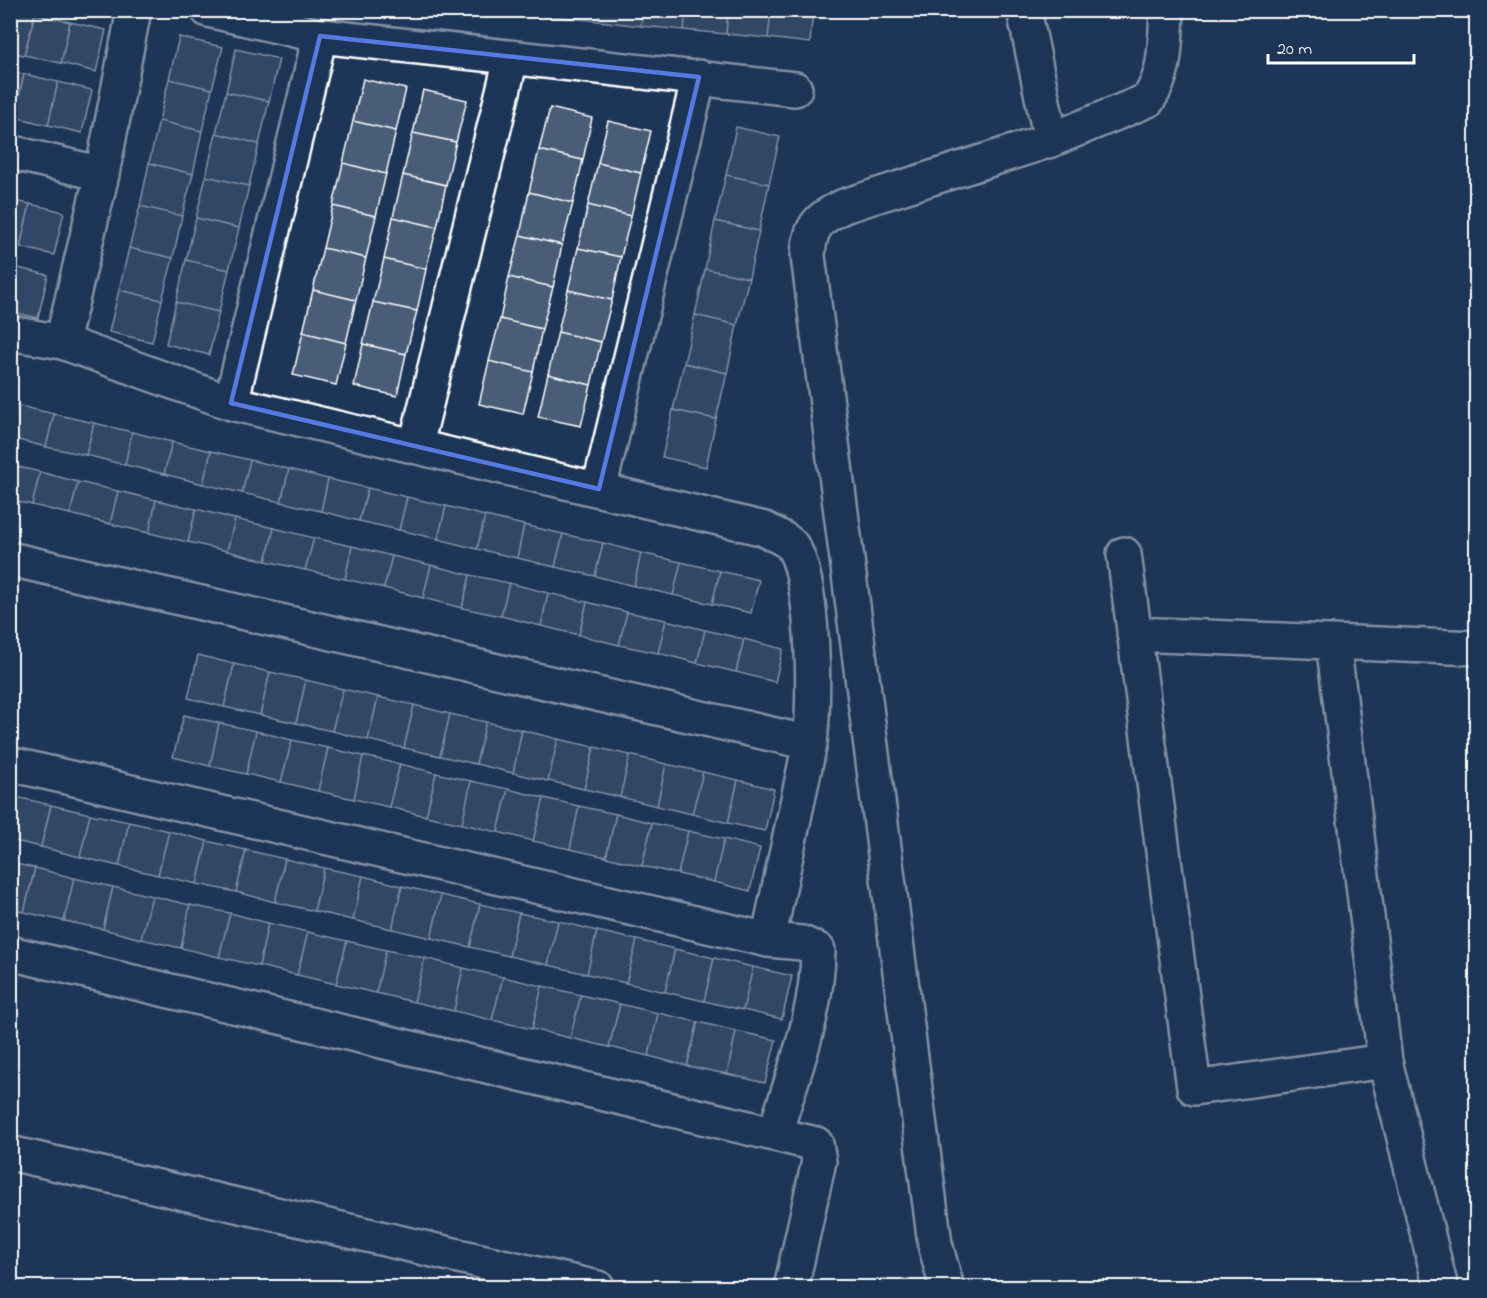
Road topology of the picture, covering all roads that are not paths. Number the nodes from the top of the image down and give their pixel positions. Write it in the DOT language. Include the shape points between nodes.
graph roads {
  1 [pos="134,10"];
  2 [pos="208,10"];
  3 [pos="1024,10"];
  4 [pos="1167,10"];
  5 [pos="320,36"];
  6 [pos="511,59"];
  7 [pos="699,77"];
  8 [pos="795,89"];
  9 [pos="1051,140"];
  10 [pos="10,152"];
  11 [pos="102,174"];
  12 [pos="10,333"];
  13 [pos="62,342"];
  14 [pos="231,403"];
  15 [pos="416,445"];
  16 [pos="600,489"];
  17 [pos="1124,554"];
  18 [pos="10,559"];
  19 [pos="1134,634"];
  20 [pos="1332,642"];
  21 [pos="1476,648"];
  22 [pos="810,743"];
  23 [pos="10,764"];
  24 [pos="768,940"];
  25 [pos="10,953"];
  26 [pos="1385,1061"];
  27 [pos="775,1133"];
  28 [pos="10,1153"];
  29 [pos="598,1287"];
  30 [pos="791,1287"];
  31 [pos="947,1287"];
  32 [pos="1441,1287"];
  1 -- 11 [label="street"];
  2 -- 5 [label="street"];
  3 -- 9 [label="street"];
  4 -- 9 [label="street" via="1163,65 1158,86 1148,100"];
  5 -- 6 [label="street"];
  5 -- 14 [label="street"];
  6 -- 7 [label="street"];
  6 -- 15 [label="street"];
  7 -- 8 [label="street"];
  7 -- 16 [label="street"];
  9 -- 31 [label="street" via="844,206 824,216 810,233 808,256 889,897 935,1244"];
  10 -- 11 [label="street"];
  11 -- 13 [label="street"];
  12 -- 13 [label="street"];
  13 -- 14 [label="street"];
  14 -- 15 [label="street"];
  15 -- 16 [label="street"];
  16 -- 22 [label="street" via="765,530 792,545 804,575 807,603 814,711"];
  17 -- 19 [label="street"];
  18 -- 22 [label="street"];
  19 -- 20 [label="street"];
  19 -- 26 [label="street" via="1194,1088"];
  20 -- 21 [label="street"];
  20 -- 26 [label="street"];
  22 -- 24 [label="street"];
  23 -- 24 [label="street"];
  24 -- 27 [label="street" via="802,943 818,950 807,1027"];
  25 -- 27 [label="street"];
  26 -- 32 [label="street"];
  27 -- 30 [label="street" via="816,1144 819,1161"];
  28 -- 29 [label="street"];
}
